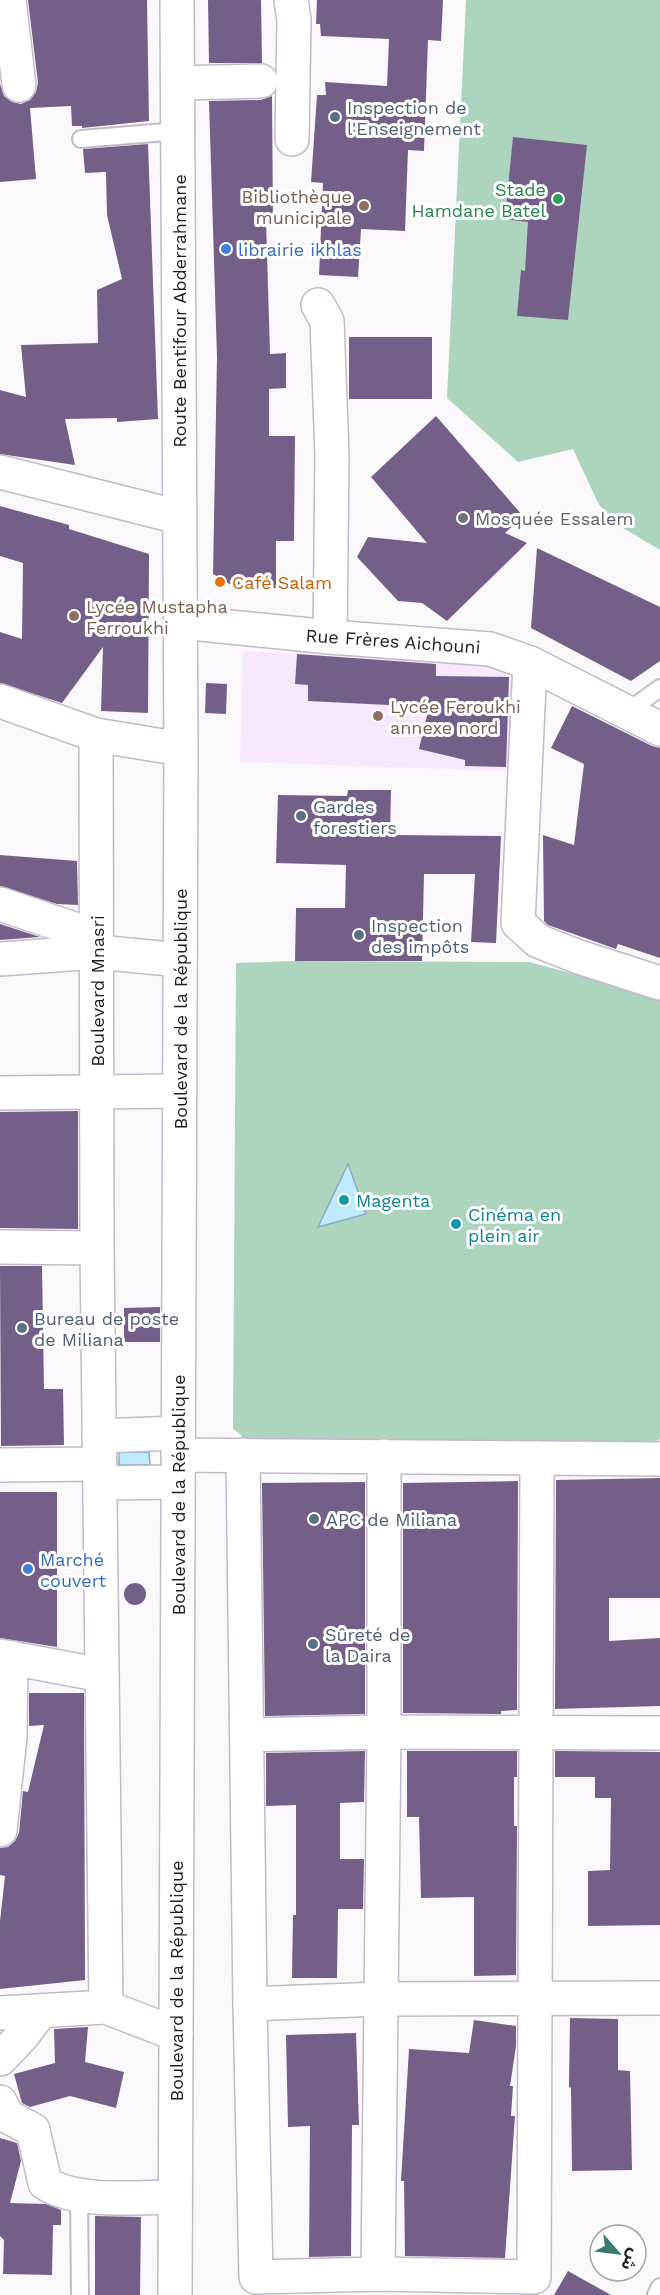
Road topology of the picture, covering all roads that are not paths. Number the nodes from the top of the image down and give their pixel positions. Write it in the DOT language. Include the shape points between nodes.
graph roads {
  1 [pos="9,0"];
  2 [pos="177,0"];
  3 [pos="291,0"];
  4 [pos="261,81"];
  5 [pos="178,83"];
  6 [pos="19,85"];
  7 [pos="178,130"];
  8 [pos="81,139"];
  9 [pos="292,139"];
  10 [pos="318,305"];
  11 [pos="0,472"];
  12 [pos="179,517"];
  13 [pos="181,622"];
  14 [pos="330,637"];
  15 [pos="530,663"];
  16 [pos="660,688"];
  17 [pos="0,701"];
  18 [pos="627,712"];
  19 [pos="660,729"];
  20 [pos="96,735"];
  21 [pos="181,749"];
  22 [pos="0,904"];
  23 [pos="97,952"];
  24 [pos="0,959"];
  25 [pos="180,960"];
  26 [pos="660,983"];
  27 [pos="179,1091"];
  28 [pos="97,1092"];
  29 [pos="0,1094"];
  30 [pos="0,1247"];
  31 [pos="97,1248"];
  32 [pos="243,1455"];
  33 [pos="384,1456"];
  34 [pos="178,1457"];
  35 [pos="537,1458"];
  36 [pos="660,1459"];
  37 [pos="100,1461"];
  38 [pos="0,1465"];
  39 [pos="5,1657"];
  40 [pos="102,1675"];
  41 [pos="536,1731"];
  42 [pos="384,1732"];
  43 [pos="660,1733"];
  44 [pos="248,1736"];
  45 [pos="5,1738"];
  46 [pos="0,1830"];
  47 [pos="535,1997"];
  48 [pos="381,1998"];
  49 [pos="660,1998"];
  50 [pos="250,2004"];
  51 [pos="106,2007"];
  52 [pos="41,2011"];
  53 [pos="0,2013"];
  54 [pos="176,2034"];
  55 [pos="0,2059"];
  56 [pos="0,2102"];
  57 [pos="79,2196"];
  58 [pos="175,2197"];
  59 [pos="378,2274"];
  60 [pos="660,2287"];
  61 [pos="80,2295"];
  62 [pos="175,2295"];
  63 [pos="656,2295"];
  1 -- 6 [label="street"];
  2 -- 5 [label="street, Route Bentifour Abderrahmane"];
  3 -- 9 [label="street"];
  4 -- 5 [label="street"];
  5 -- 7 [label="street, Route Bentifour Abderrahmane"];
  7 -- 8 [label="lane"];
  7 -- 12 [label="street, Route Bentifour Abderrahmane"];
  10 -- 14 [label="street" via="327,321"];
  11 -- 12 [label="street"];
  12 -- 13 [label="street, Route Bentifour Abderrahmane"];
  13 -- 14 [label="street, Rue Frères Aichouni"];
  13 -- 21 [label="street, Boulevard de la République"];
  14 -- 15 [label="street, Rue Frères Aichouni" via="490,649"];
  15 -- 18 [label="street, Rue Frères Aichouni"];
  15 -- 26 [label="street" via="518,923 538,941"];
  16 -- 18 [label="lane"];
  17 -- 20 [label="street"];
  18 -- 19 [label="street, Rue Frères Aichouni"];
  20 -- 21 [label="street"];
  20 -- 23 [label="street, Boulevard Mnasri"];
  21 -- 25 [label="street, Boulevard de la République"];
  22 -- 23 [label="street" via="77,930"];
  23 -- 24 [label="street"];
  23 -- 25 [label="street"];
  23 -- 28 [label="street, Boulevard Mnasri"];
  25 -- 27 [label="street, Boulevard de la République"];
  27 -- 28 [label="street"];
  27 -- 34 [label="street, Boulevard de la République"];
  28 -- 29 [label="street"];
  28 -- 31 [label="street, Boulevard Mnasri"];
  30 -- 31 [label="street"];
  31 -- 37 [label="street, Boulevard Mnasri"];
  32 -- 33 [label="street"];
  32 -- 34 [label="street"];
  32 -- 44 [label="street"];
  33 -- 35 [label="street"];
  33 -- 42 [label="street"];
  34 -- 37 [label="street"];
  34 -- 37 [label="street"];
  34 -- 54 [label="street, Boulevard de la République"];
  35 -- 36 [label="street"];
  35 -- 41 [label="street"];
  37 -- 38 [label="street"];
  37 -- 40 [label="street, Boulevard Mnasri"];
  39 -- 40 [label="street"];
  39 -- 45 [label="street"];
  40 -- 51 [label="street, Boulevard Mnasri"];
  41 -- 42 [label="street"];
  41 -- 43 [label="street"];
  41 -- 47 [label="street"];
  42 -- 44 [label="street"];
  42 -- 48 [label="street"];
  44 -- 50 [label="street"];
  45 -- 46 [label="street"];
  47 -- 48 [label="street"];
  47 -- 49 [label="street"];
  47 -- 59 [label="street" via="534,2277"];
  48 -- 50 [label="street"];
  48 -- 59 [label="street"];
  50 -- 59 [label="street" via="256,2277"];
  51 -- 52 [label="street"];
  51 -- 54 [label="street"];
  52 -- 53 [label="street"];
  52 -- 55 [label="street"];
  54 -- 58 [label="street, Boulevard de la République"];
  56 -- 57 [label="street" via="7,2116 33,2130 45,2183"];
  57 -- 58 [label="street"];
  57 -- 61 [label="lane"];
  58 -- 62 [label="street, Boulevard de la République"];
  60 -- 63 [label="lane"];
}
